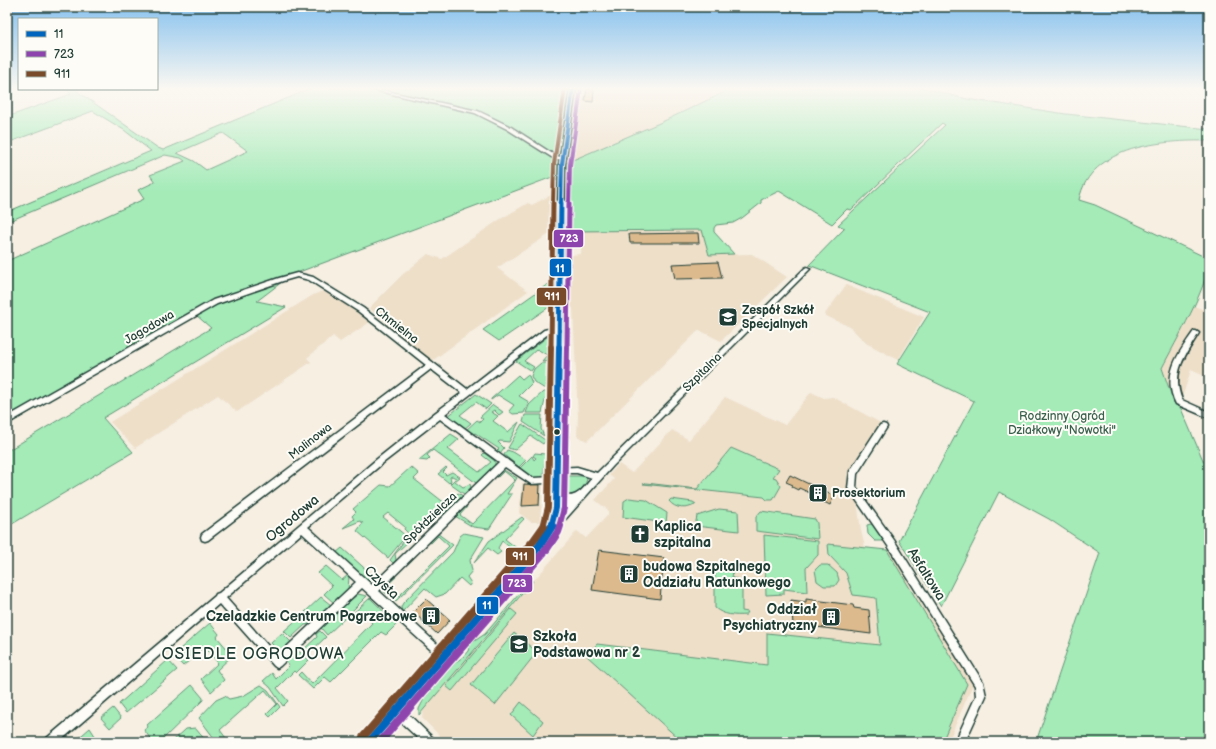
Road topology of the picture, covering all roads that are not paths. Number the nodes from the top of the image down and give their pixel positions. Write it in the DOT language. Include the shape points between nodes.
graph roads {
  1 [pos="499,123"];
  2 [pos="568,123"];
  3 [pos="563,158"];
  4 [pos="806,268"];
  5 [pos="311,278"];
  6 [pos="560,328"];
  7 [pos="1196,333"];
  8 [pos="431,366"];
  9 [pos="467,393"];
  10 [pos="439,414"];
  11 [pos="1209,415"];
  12 [pos="7,421"];
  13 [pos="883,427"];
  14 [pos="505,462"];
  15 [pos="557,475"];
  16 [pos="598,477"];
  17 [pos="580,497"];
  18 [pos="556,499"];
  19 [pos="302,527"];
  20 [pos="551,529"];
  21 [pos="205,537"];
  22 [pos="362,582"];
  23 [pos="372,591"];
  24 [pos="220,597"];
  25 [pos="444,656"];
  26 [pos="397,711"];
  27 [pos="51,742"];
  28 [pos="370,742"];
  29 [pos="429,742"];
  30 [pos="960,742"];
  1 -- 3 [label="street" via="555,157"];
  2 -- 3 [label="street"];
  3 -- 6 [label="street"];
  4 -- 16 [label="street, Szpitalna"];
  5 -- 8 [label="street, Chmielna" via="361,310"];
  5 -- 12 [label="street, Jagodowa" via="291,276 215,302"];
  6 -- 9 [label="street, Ogrodowa" via="546,332"];
  6 -- 15 [label="street"];
  7 -- 11 [label="street" via="1176,369 1174,386 1179,402"];
  8 -- 9 [label="street, Chmielna"];
  8 -- 21 [label="street, Malinowa"];
  9 -- 10 [label="street, Ogrodowa"];
  10 -- 14 [label="street"];
  10 -- 19 [label="street, Ogrodowa"];
  13 -- 30 [label="street, Asfaltowa" via="853,473 852,488 887,537 980,685 981,696"];
  14 -- 15 [label="street" via="531,481"];
  14 -- 23 [label="street, Spółdzielcza"];
  15 -- 16 [label="street" via="577,470"];
  15 -- 18 [label="street"];
  16 -- 17 [label="street, Szpitalna"];
  17 -- 18 [label="street"];
  17 -- 20 [label="street, Szpitalna"];
  18 -- 20 [label="street"];
  19 -- 22 [label="street, Czysta"];
  19 -- 24 [label="street, Ogrodowa"];
  20 -- 25 [label="street, Szpitalna"];
  22 -- 23 [label="street, Czysta"];
  22 -- 24 [label="street" via="277,663"];
  23 -- 25 [label="street, Czysta"];
  24 -- 27 [label="street, Ogrodowa"];
  25 -- 26 [label="street, Szpitalna"];
  26 -- 28 [label="street, Szpitalna"];
  26 -- 29 [label="street"];
}
